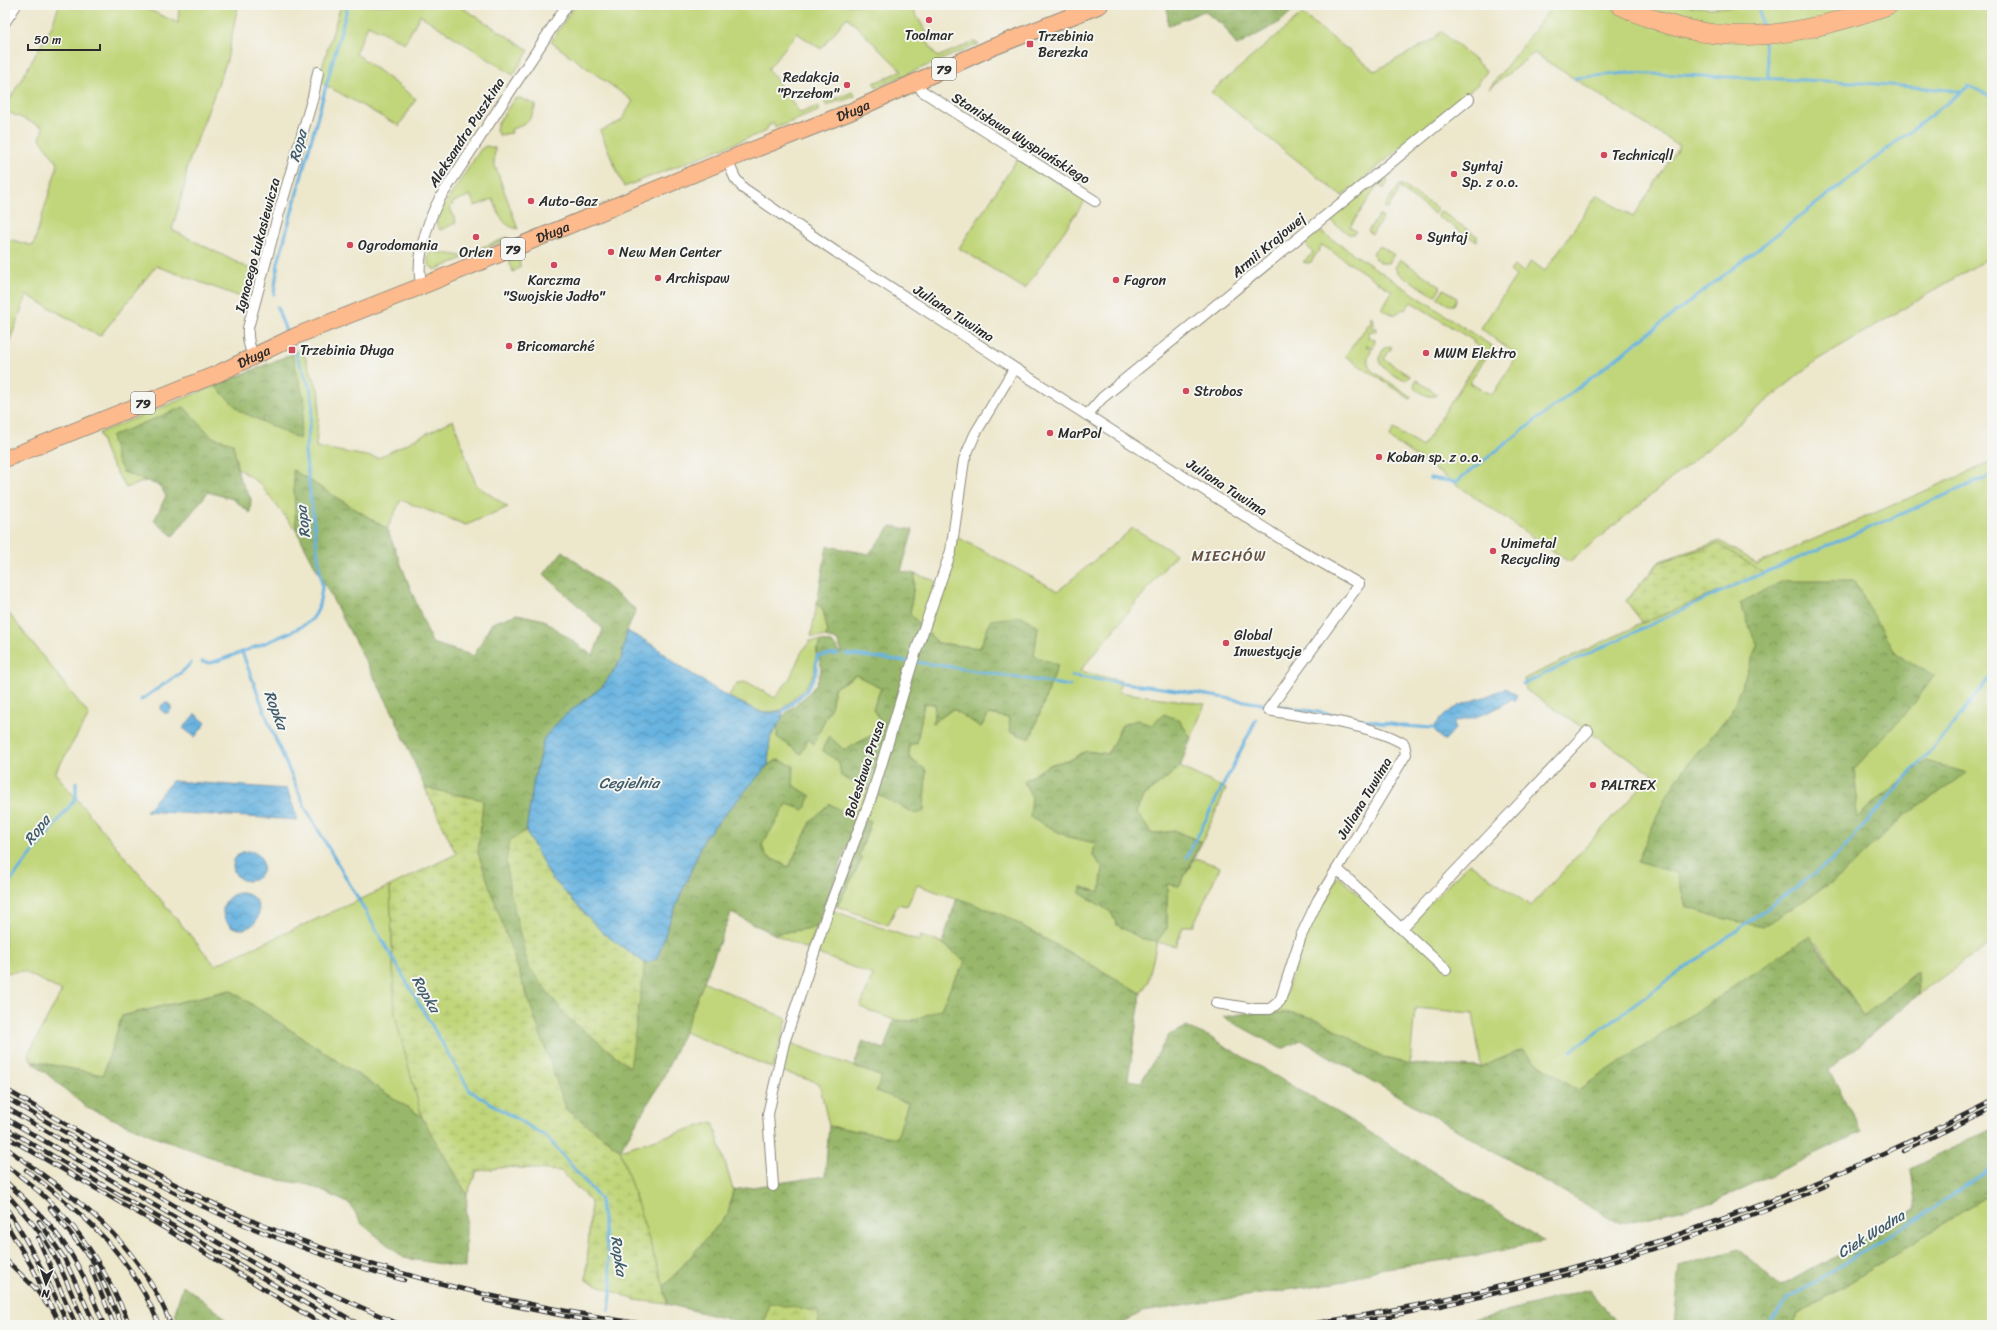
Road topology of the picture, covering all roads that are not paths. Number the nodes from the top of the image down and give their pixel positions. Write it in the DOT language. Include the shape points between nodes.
graph roads {
  1 [pos="16,5"];
  2 [pos="567,5"];
  3 [pos="1100,5"];
  4 [pos="1620,5"];
  5 [pos="1888,5"];
  6 [pos="5,22"];
  7 [pos="318,72"];
  8 [pos="917,81"];
  9 [pos="1469,99"];
  10 [pos="727,160"];
  11 [pos="1095,201"];
  12 [pos="422,286"];
  13 [pos="253,356"];
  14 [pos="1014,369"];
  15 [pos="1087,415"];
  16 [pos="5,459"];
  17 [pos="1588,730"];
  18 [pos="1337,869"];
  19 [pos="1403,927"];
  20 [pos="1446,970"];
  21 [pos="1216,1003"];
  22 [pos="773,1186"];
  1 -- 6 [label="street"];
  2 -- 12 [label="street, Aleksandra Puszkina" via="440,198 425,236 419,272"];
  3 -- 8 [label="main road, Długa / 79" via="988,49"];
  4 -- 5 [label="highway" via="1640,14 1690,29 1725,35 1755,36 1815,28"];
  7 -- 13 [label="street, Ignacego Łukasiewicza" via="248,328 249,348"];
  8 -- 10 [label="main road, Długa / 79" via="838,117"];
  8 -- 11 [label="street, Stanisława Wyspiańskiego" via="922,91"];
  9 -- 15 [label="street, Armii Krajowej" via="1119,384"];
  10 -- 12 [label="main road, Długa / 79"];
  10 -- 14 [label="street, Juliana Tuwima" via="738,183 753,196"];
  12 -- 13 [label="main road, Długa / 79" via="298,335"];
  13 -- 16 [label="main road, Długa / 79" via="211,376"];
  14 -- 15 [label="street, Juliana Tuwima"];
  14 -- 22 [label="street, Bolesława Prusa" via="975,434 964,460 951,551 908,675 872,795 829,908 784,1043 768,1114"];
  15 -- 18 [label="street, Juliana Tuwima" via="1286,542 1359,584 1268,710 1344,724 1394,737 1404,744 1406,754"];
  17 -- 19 [label="street"];
  18 -- 19 [label="street"];
  18 -- 21 [label="street, Juliana Tuwima" via="1318,900 1301,936 1280,1001 1270,1009"];
  19 -- 20 [label="street"];
}
